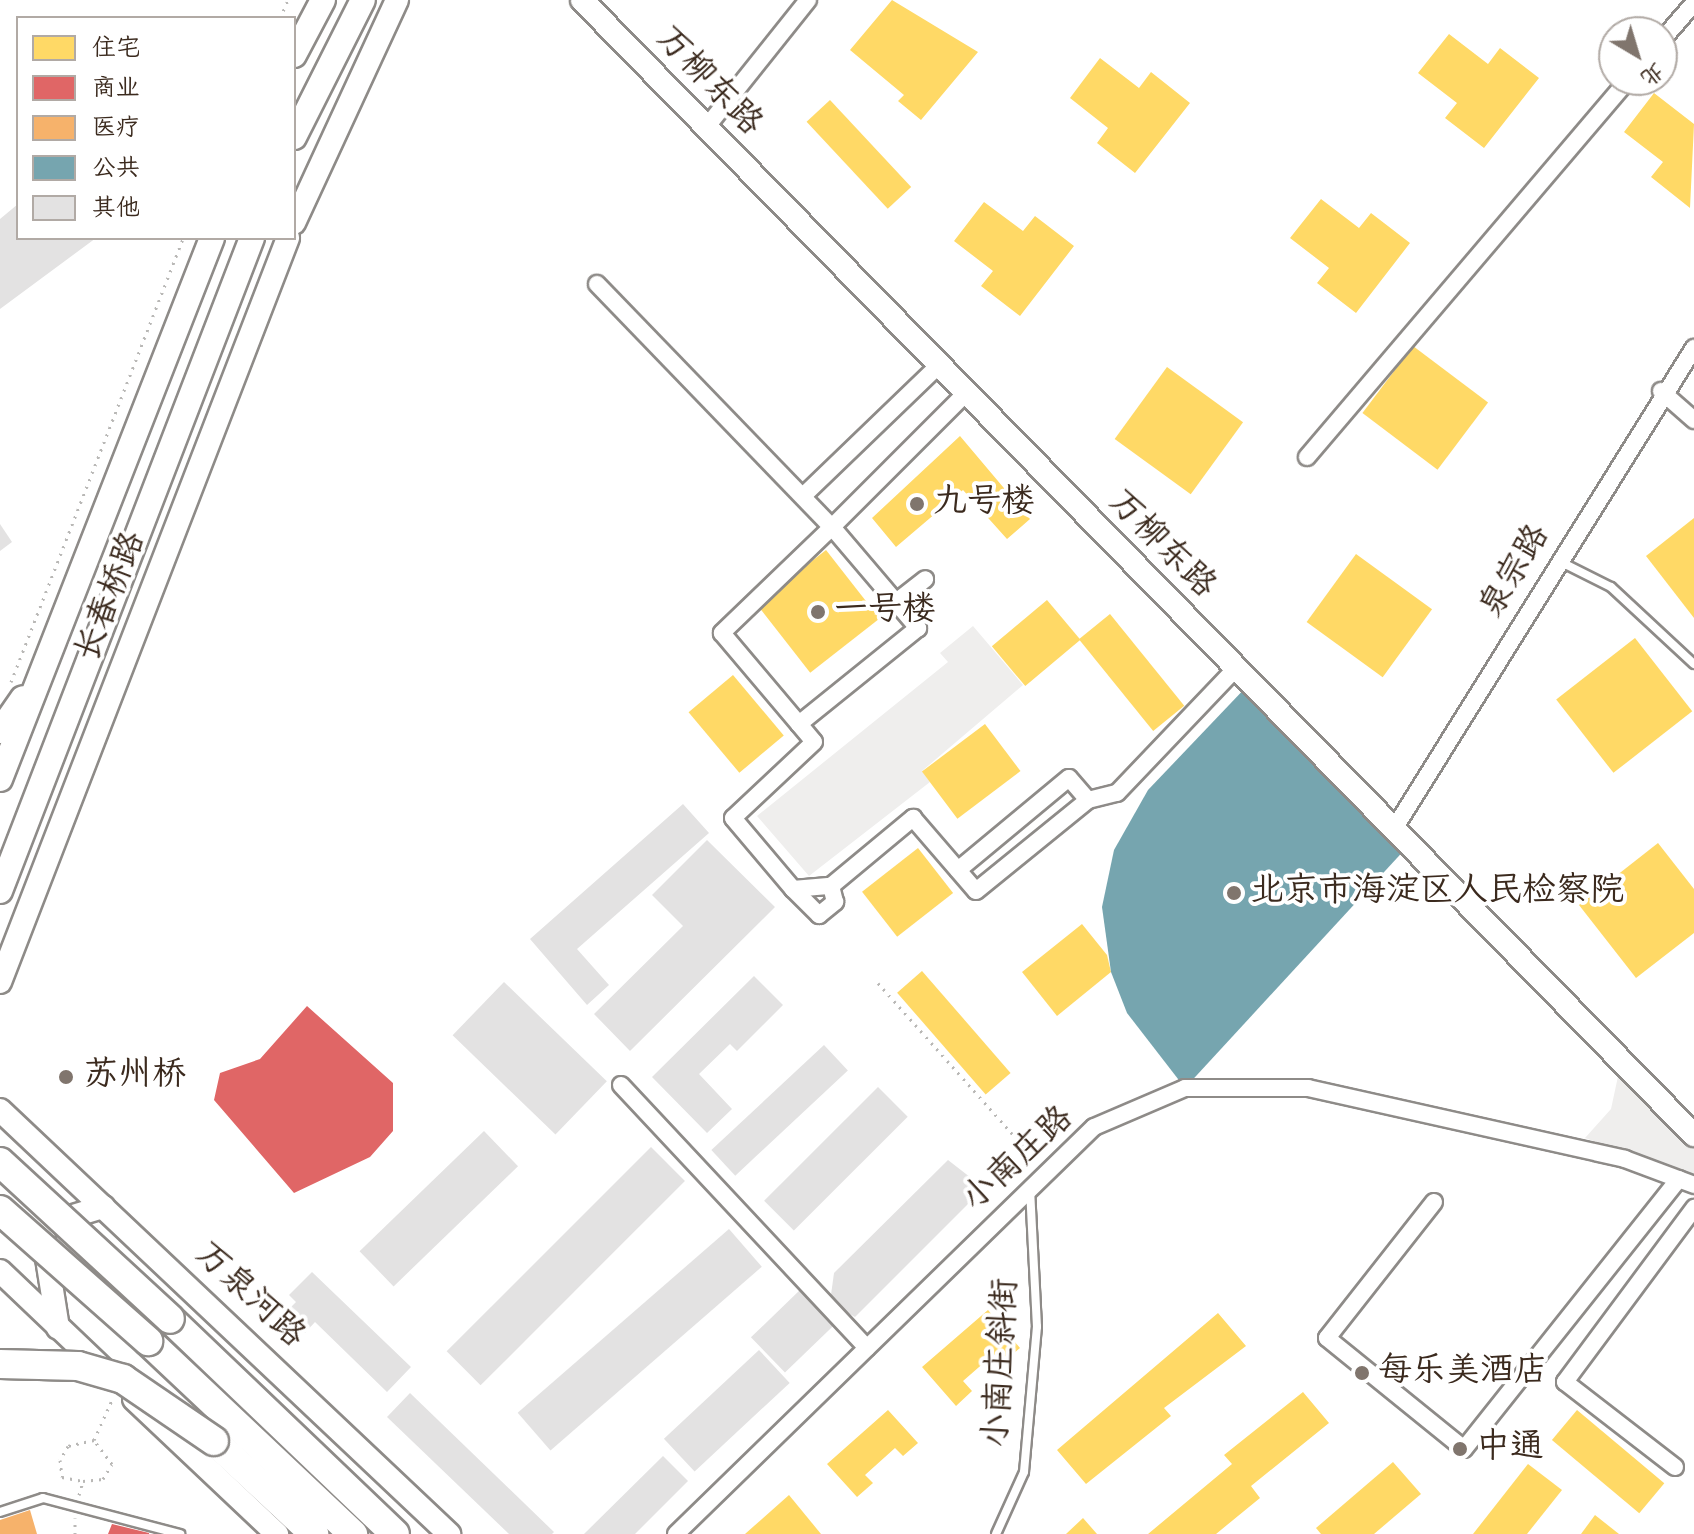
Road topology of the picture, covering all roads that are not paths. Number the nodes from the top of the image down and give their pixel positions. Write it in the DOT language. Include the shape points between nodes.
graph roads {
  1 [pos="323,0"];
  2 [pos="363,0"];
  3 [pos="397,0"];
  4 [pos="582,0"];
  5 [pos="808,0"];
  6 [pos="1694,3"];
  7 [pos="1678,22"];
  8 [pos="296,51"];
  9 [pos="1614,96"];
  10 [pos="705,129"];
  11 [pos="296,133"];
  12 [pos="296,219"];
  13 [pos="211,240"];
  14 [pos="251,240"];
  15 [pos="287,240"];
  16 [pos="279,259"];
  17 [pos="597,284"];
  18 [pos="229,294"];
  19 [pos="1694,348"];
  20 [pos="938,366"];
  21 [pos="1661,391"];
  22 [pos="965,394"];
  23 [pos="1694,420"];
  24 [pos="1307,457"];
  25 [pos="803,496"];
  26 [pos="832,527"];
  27 [pos="1558,560"];
  28 [pos="925,579"];
  29 [pos="896,602"];
  30 [pos="1694,664"];
  31 [pos="1235,669"];
  32 [pos="40,677"];
  33 [pos="799,724"];
  34 [pos="0,731"];
  35 [pos="0,779"];
  36 [pos="1088,800"];
  37 [pos="1394,829"];
  38 [pos="958,870"];
  39 [pos="831,886"];
  40 [pos="793,889"];
  41 [pos="0,891"];
  42 [pos="0,982"];
  43 [pos="621,1085"];
  44 [pos="0,1110"];
  45 [pos="1694,1135"];
  46 [pos="0,1162"];
  47 [pos="1686,1182"];
  48 [pos="0,1187"];
  49 [pos="1030,1189"];
  50 [pos="1434,1202"];
  51 [pos="103,1207"];
  52 [pos="1694,1208"];
  53 [pos="0,1210"];
  54 [pos="42,1227"];
  55 [pos="0,1271"];
  56 [pos="58,1328"];
  57 [pos="867,1348"];
  58 [pos="0,1364"];
  59 [pos="0,1379"];
  60 [pos="124,1394"];
  61 [pos="1675,1467"];
  62 [pos="0,1512"];
  63 [pos="180,1534"];
  64 [pos="277,1534"];
  65 [pos="314,1534"];
  66 [pos="353,1534"];
  67 [pos="395,1534"];
  68 [pos="449,1534"];
  69 [pos="676,1534"];
  70 [pos="996,1534"];
  1 -- 8 [label="main road"];
  2 -- 11 [label="main road"];
  3 -- 12 [label="street"];
  4 -- 10 [label="street, 万柳东路"];
  5 -- 10 [label="street"];
  6 -- 7 [label="street"];
  9 -- 24 [label="street"];
  10 -- 20 [label="street, 万柳东路"];
  13 -- 32 [label="main road, 长春桥路"];
  14 -- 18 [label="main road, 长春桥路"];
  15 -- 16 [label="street, 长春桥路"];
  16 -- 18 [label="street"];
  16 -- 42 [label="street, 长春桥路"];
  17 -- 25 [label="street"];
  18 -- 41 [label="main road, 长春桥路"];
  19 -- 21 [label="street, 泉宗路"];
  20 -- 22 [label="street, 万柳东路"];
  20 -- 25 [label="street"];
  21 -- 23 [label="street"];
  21 -- 27 [label="street, 泉宗路"];
  22 -- 26 [label="street"];
  22 -- 31 [label="street, 万柳东路"];
  25 -- 26 [label="street"];
  26 -- 29 [label="street"];
  26 -- 33 [label="street" via="722,633"];
  27 -- 30 [label="lane" via="1611,587"];
  27 -- 37 [label="street, 泉宗路"];
  28 -- 29 [label="street"];
  29 -- 33 [label="street" via="918,628"];
  31 -- 36 [label="street" via="1117,793"];
  31 -- 37 [label="street, 万柳东路"];
  32 -- 34 [label="main road"];
  32 -- 35 [label="main road, 长春桥路"];
  33 -- 40 [label="street" via="814,742 733,818"];
  36 -- 38 [label="street" via="976,891"];
  36 -- 38 [label="street" via="1069,778"];
  37 -- 45 [label="street, 万柳东路"];
  38 -- 39 [label="street" via="913,818"];
  39 -- 40 [label="street"];
  39 -- 40 [label="street" via="835,902 819,915"];
  43 -- 57 [label="street"];
  44 -- 51 [label="street, 万泉河路"];
  46 -- 67 [label="highway, 万泉河路, bridge"];
  47 -- 49 [label="street, 小南庄路" via="1625,1159 1292,1088 1185,1088 1094,1127"];
  47 -- 50 [label="street" via="1464,1449 1327,1338"];
  48 -- 54 [label="street"];
  49 -- 57 [label="street, 小南庄路"];
  49 -- 70 [label="lane, 小南庄斜街" via="1037,1327 1024,1472"];
  51 -- 54 [label="street"];
  51 -- 68 [label="street, 万泉河路"];
  52 -- 61 [label="street" via="1565,1382"];
  53 -- 66 [label="highway, bridge"];
  54 -- 56 [label="street"];
  55 -- 56 [label="street"];
  56 -- 60 [label="street"];
  57 -- 69 [label="street, 小南庄路"];
  58 -- 65 [label="highway, bridge" via="78,1366 123,1379 214,1441"];
  59 -- 60 [label="street" via="75,1378"];
  60 -- 64 [label="street"];
  62 -- 63 [label="lane" via="43,1498"];
}
